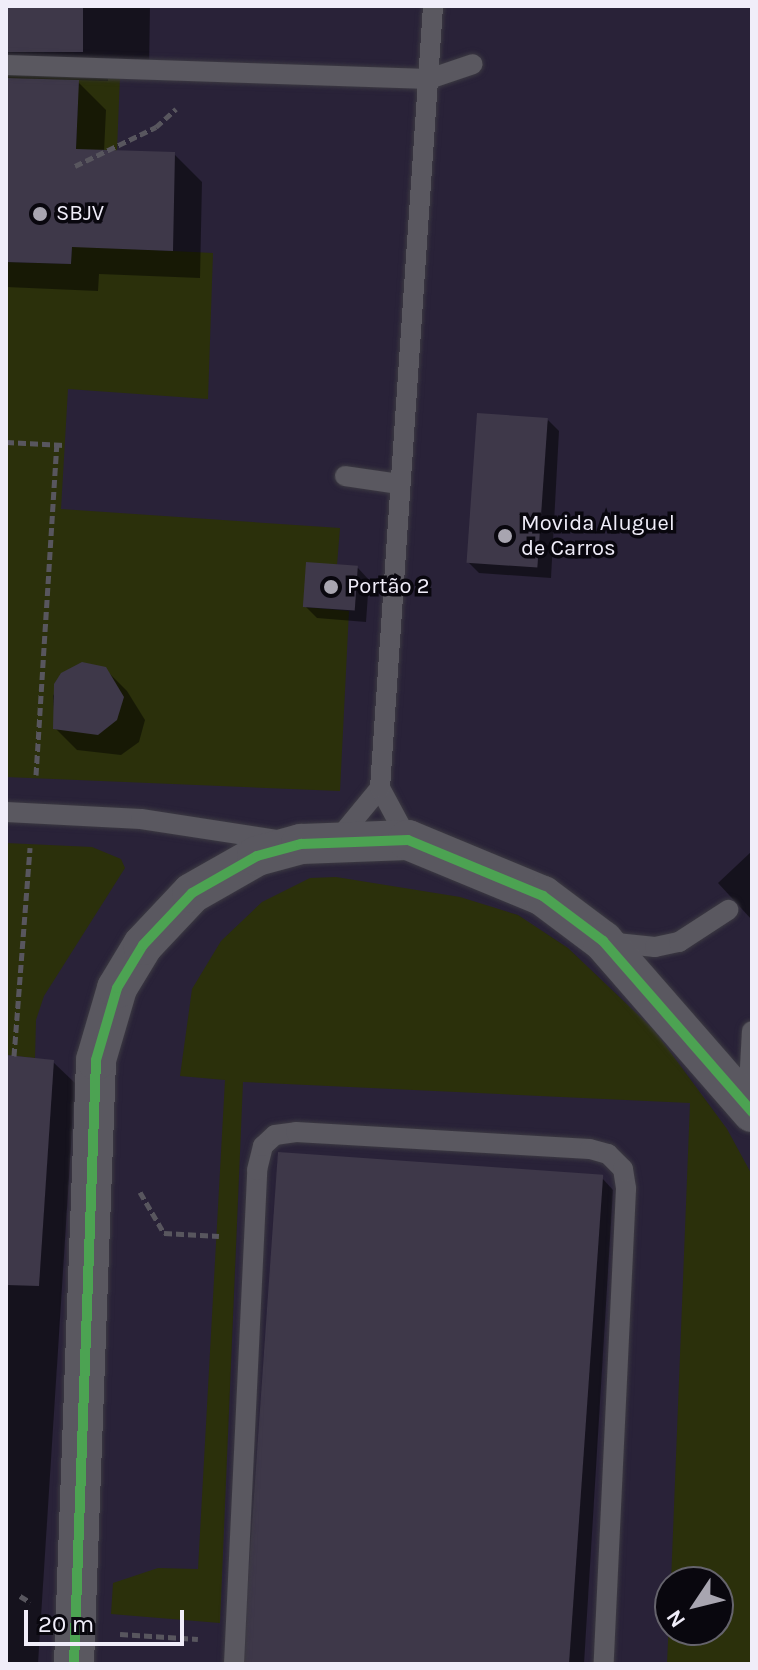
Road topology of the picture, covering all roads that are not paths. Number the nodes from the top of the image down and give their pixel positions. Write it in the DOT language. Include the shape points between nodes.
graph roads {
  1 [pos="433,6"];
  2 [pos="473,64"];
  3 [pos="6,65"];
  4 [pos="429,79"];
  5 [pos="345,476"];
  6 [pos="399,484"];
  7 [pos="380,788"];
  8 [pos="6,812"];
  9 [pos="408,840"];
  10 [pos="320,842"];
  11 [pos="728,910"];
  12 [pos="603,941"];
  13 [pos="752,1031"];
  14 [pos="750,1108"];
  15 [pos="74,1664"];
  16 [pos="234,1664"];
  17 [pos="604,1664"];
  1 -- 4 [label="lane"];
  2 -- 4 [label="lane"];
  3 -- 4 [label="lane"];
  4 -- 6 [label="lane"];
  5 -- 6 [label="lane"];
  6 -- 7 [label="lane"];
  7 -- 9 [label="lane"];
  7 -- 10 [label="lane"];
  8 -- 10 [label="lane" via="141,819"];
  9 -- 10 [label="street"];
  9 -- 12 [label="street" via="543,896"];
  10 -- 15 [label="street" via="257,856 192,893 143,945 117,988 96,1060"];
  11 -- 12 [label="lane" via="679,942 655,947"];
  12 -- 14 [label="street"];
  13 -- 14 [label="lane"];
  16 -- 17 [label="lane" via="257,1170 263,1146 275,1135 590,1149 608,1154 623,1169"];
}
